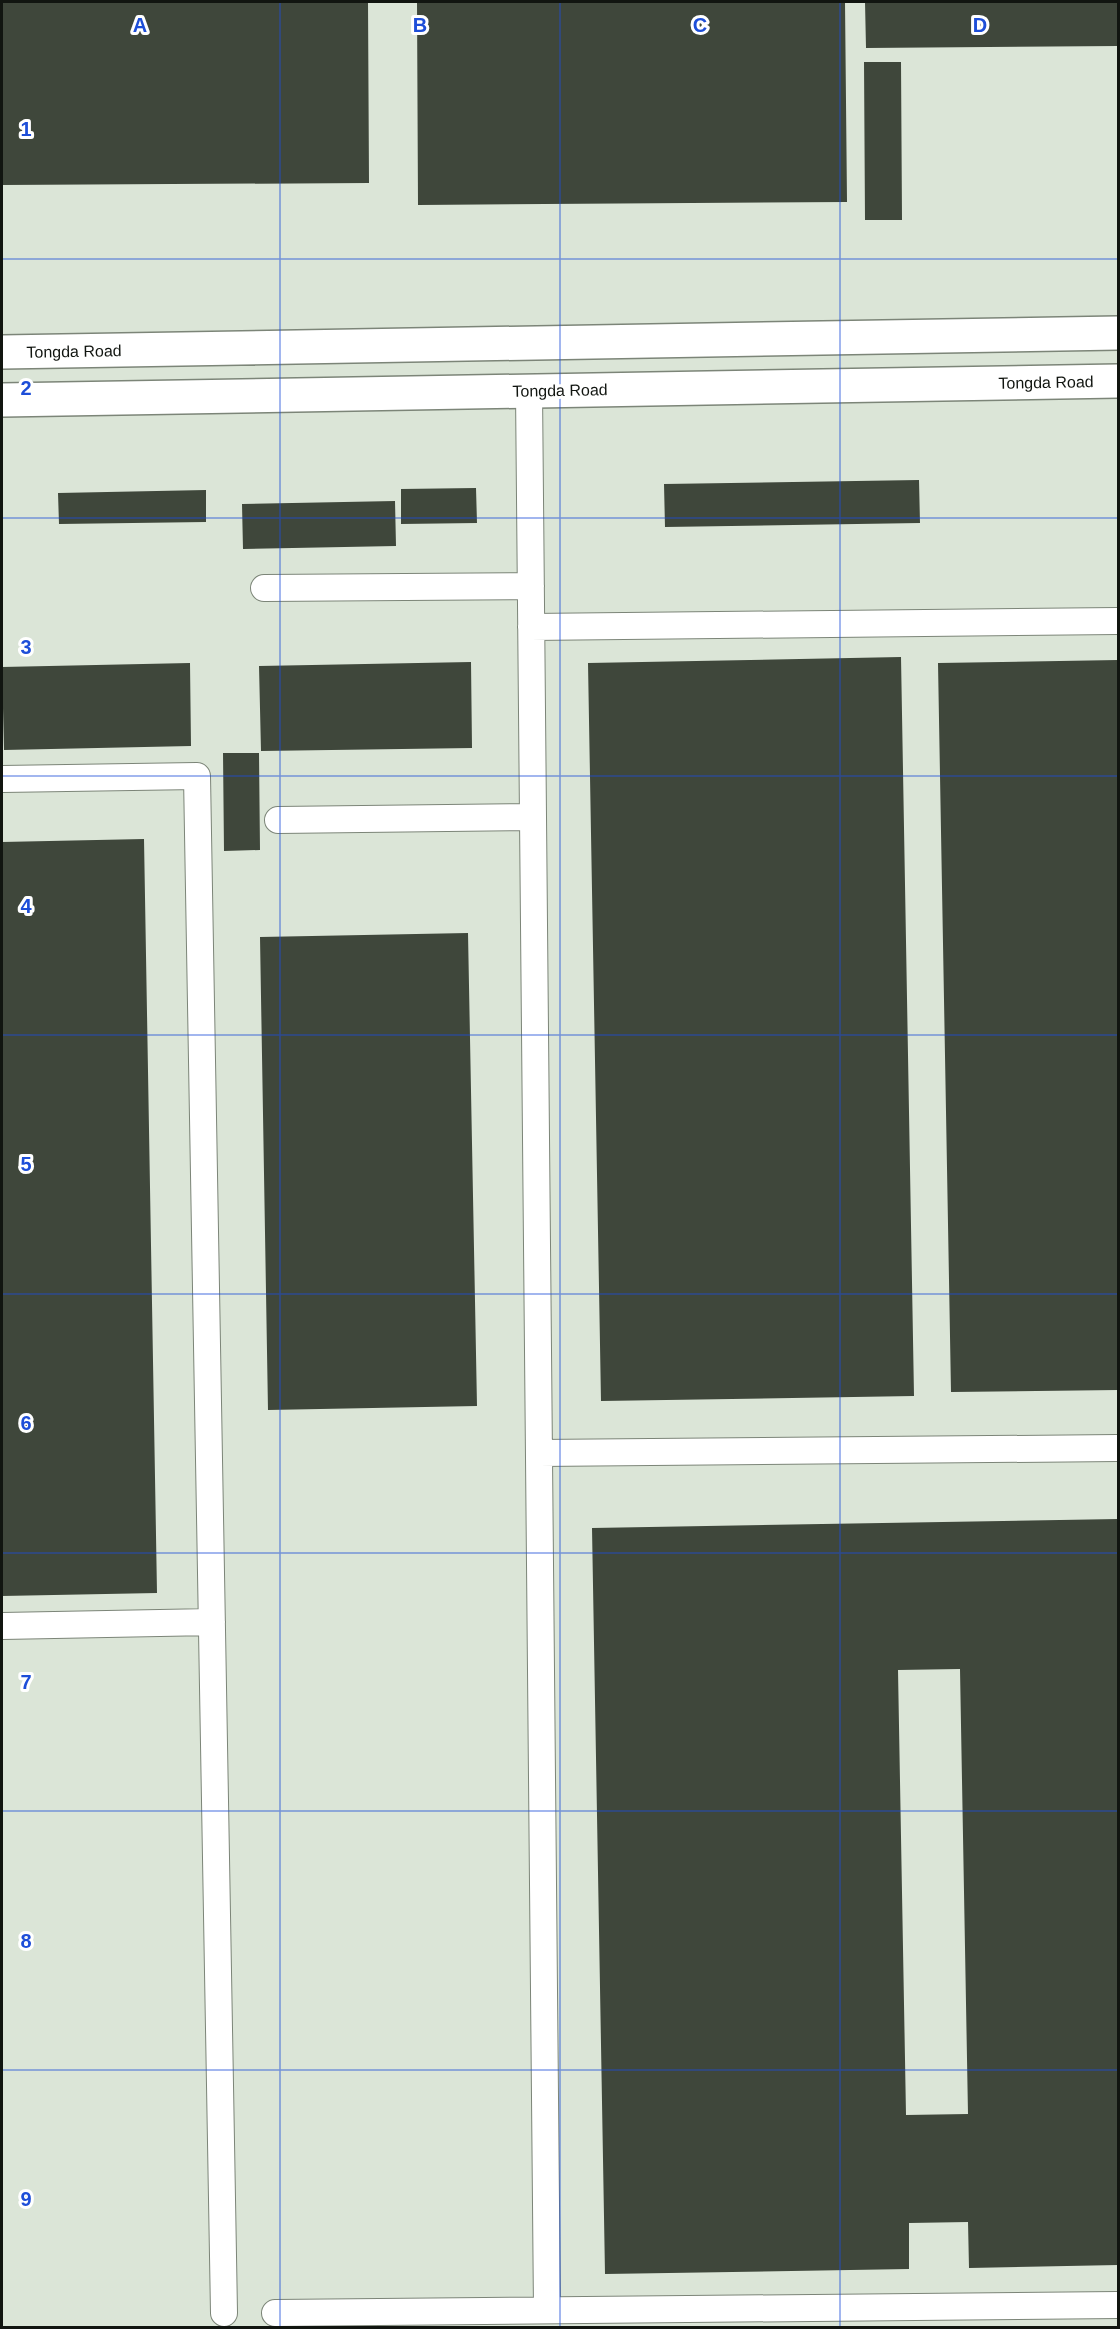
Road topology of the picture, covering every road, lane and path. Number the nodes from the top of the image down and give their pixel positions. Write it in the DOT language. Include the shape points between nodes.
graph roads {
  1 [pos="1119,333"];
  2 [pos="2,352"];
  3 [pos="1119,381"];
  4 [pos="529,391"];
  5 [pos="2,400"];
  6 [pos="531,586"];
  7 [pos="264,588"];
  8 [pos="1119,621"];
  9 [pos="531,627"];
  10 [pos="2,779"];
  11 [pos="533,817"];
  12 [pos="278,820"];
  13 [pos="1119,1448"];
  14 [pos="539,1453"];
  15 [pos="212,1622"];
  16 [pos="2,1626"];
  17 [pos="1119,2305"];
  18 [pos="547,2310"];
  19 [pos="224,2313"];
  20 [pos="275,2313"];
  1 -- 2 [label="street, Tongda Road"];
  3 -- 4 [label="street, Tongda Road"];
  4 -- 5 [label="street, Tongda Road"];
  4 -- 6 [label="lane"];
  6 -- 7 [label="lane"];
  6 -- 9 [label="lane"];
  8 -- 9 [label="lane"];
  9 -- 11 [label="lane"];
  10 -- 15 [label="lane" via="197,776"];
  11 -- 12 [label="lane"];
  11 -- 14 [label="lane"];
  13 -- 14 [label="lane"];
  14 -- 18 [label="lane"];
  15 -- 16 [label="lane"];
  15 -- 19 [label="lane"];
  17 -- 18 [label="lane"];
  18 -- 20 [label="lane"];
}
